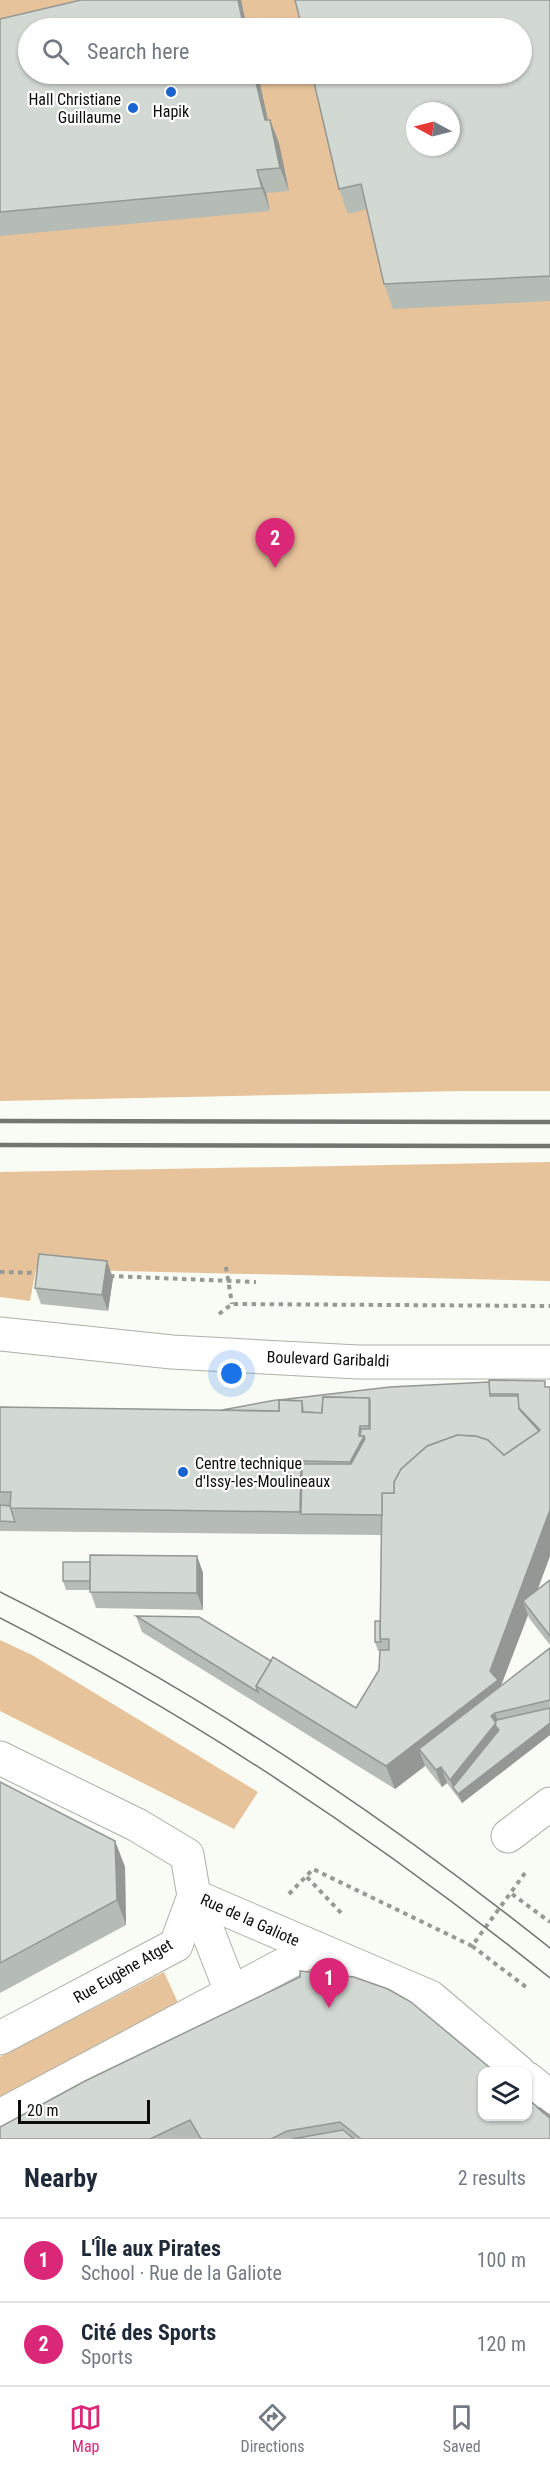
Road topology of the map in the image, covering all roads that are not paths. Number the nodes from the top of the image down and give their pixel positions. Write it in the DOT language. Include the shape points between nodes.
graph roads {
  1 [pos="0,1334"];
  2 [pos="550,1362"];
  3 [pos="0,1758"];
  4 [pos="550,1804"];
  5 [pos="508,1836"];
  6 [pos="194,1896"];
  7 [pos="315,1948"];
  8 [pos="231,1991"];
  9 [pos="0,2038"];
  10 [pos="513,2067"];
  11 [pos="532,2082"];
  12 [pos="550,2097"];
  13 [pos="0,2116"];
  1 -- 2 [label="street, Boulevard Garibaldi" via="172,1352 358,1362"];
  3 -- 6 [label="street, Rue de la Galiote" via="137,1825 187,1855"];
  4 -- 5 [label="street"];
  6 -- 7 [label="street, Rue de la Galiote"];
  6 -- 8 [label="street"];
  6 -- 9 [label="street, Rue Eugène Atget" via="176,1945"];
  7 -- 8 [label="street"];
  7 -- 10 [label="street, Rue de la Galiote" via="430,1997"];
  8 -- 13 [label="street"];
  11 -- 12 [label="street"];
}
